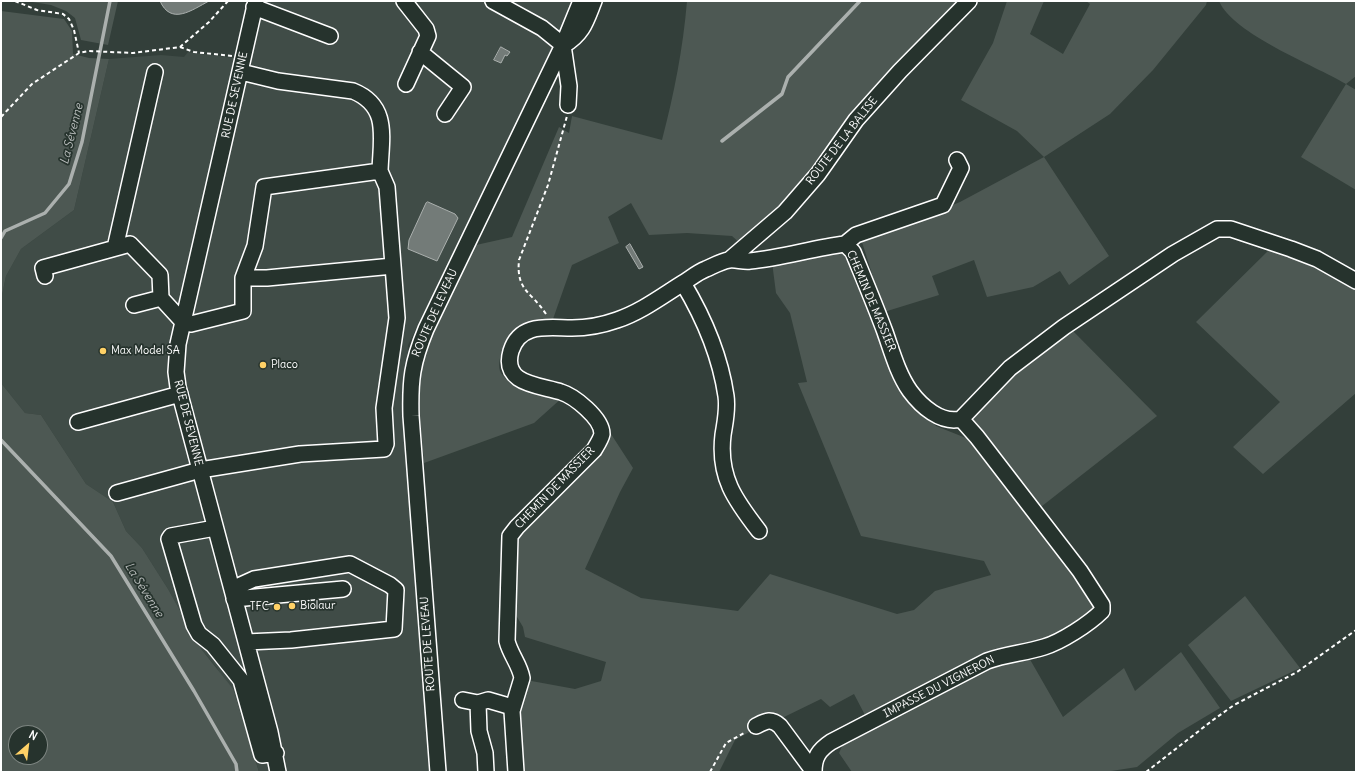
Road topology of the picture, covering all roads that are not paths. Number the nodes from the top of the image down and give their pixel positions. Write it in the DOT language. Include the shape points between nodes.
graph roads {
  1 [pos="404,1"];
  2 [pos="493,1"];
  3 [pos="581,1"];
  4 [pos="594,1"];
  5 [pos="969,1"];
  6 [pos="255,4"];
  7 [pos="518,7"];
  8 [pos="330,36"];
  9 [pos="563,45"];
  10 [pos="420,52"];
  11 [pos="155,72"];
  12 [pos="240,72"];
  13 [pos="406,84"];
  14 [pos="568,105"];
  15 [pos="445,114"];
  16 [pos="957,160"];
  17 [pos="380,171"];
  18 [pos="845,244"];
  19 [pos="115,248"];
  20 [pos="729,260"];
  21 [pos="393,266"];
  22 [pos="45,276"];
  23 [pos="243,278"];
  24 [pos="1356,280"];
  25 [pos="683,283"];
  26 [pos="161,298"];
  27 [pos="134,305"];
  28 [pos="183,322"];
  29 [pos="180,394"];
  30 [pos="961,419"];
  31 [pos="78,422"];
  32 [pos="200,470"];
  33 [pos="117,493"];
  34 [pos="215,528"];
  35 [pos="759,531"];
  36 [pos="343,589"];
  37 [pos="233,594"];
  38 [pos="246,642"];
  39 [pos="462,700"];
  40 [pos="478,703"];
  41 [pos="512,707"];
  42 [pos="756,726"];
  43 [pos="276,754"];
  44 [pos="278,772"];
  45 [pos="438,772"];
  46 [pos="486,772"];
  47 [pos="516,772"];
  48 [pos="814,772"];
  1 -- 10 [label="street" via="426,29 428,36"];
  2 -- 7 [label="street"];
  3 -- 9 [label="street, ROUTE DE LEVEAU"];
  4 -- 9 [label="street" via="577,37"];
  5 -- 20 [label="street, ROUTE DE LA BALISE" via="856,120 818,174 785,212"];
  6 -- 8 [label="street"];
  6 -- 12 [label="street, RUE DE SEVENNE"];
  7 -- 9 [label="street"];
  9 -- 14 [label="street" via="569,86"];
  9 -- 45 [label="street, ROUTE DE LEVEAU" via="426,329 412,371 411,416"];
  10 -- 13 [label="street"];
  10 -- 15 [label="street" via="463,87"];
  11 -- 19 [label="street"];
  12 -- 17 [label="street" via="364,95 377,109 381,122"];
  12 -- 28 [label="street, RUE DE SEVENNE"];
  16 -- 18 [label="street" via="961,168 942,205 856,235"];
  17 -- 21 [label="street" via="387,187"];
  17 -- 23 [label="street" via="264,187 255,246"];
  18 -- 20 [label="street, CHEMIN DE MASSIER" via="749,262"];
  18 -- 30 [label="street, CHEMIN DE MASSIER" via="853,252 899,370 910,391 944,420"];
  19 -- 22 [label="street" via="43,268"];
  19 -- 26 [label="street" via="130,244 160,275"];
  20 -- 25 [label="street, CHEMIN DE MASSIER" via="704,270"];
  21 -- 23 [label="street"];
  21 -- 32 [label="street" via="397,329 384,408 384,449 300,454"];
  23 -- 28 [label="street" via="243,311 191,324"];
  24 -- 30 [label="street" via="1317,259 1291,249 1231,229 1217,229 1173,254 1064,327 1010,368"];
  25 -- 35 [label="street" via="701,312 713,342 726,396 723,460 727,481 739,504"];
  25 -- 41 [label="street, CHEMIN DE MASSIER" via="639,310 617,320 595,326 533,328 521,334 511,350 510,368 513,374 530,384 560,391 576,399 597,421 602,434 594,450 583,463 510,536 507,641 522,678"];
  26 -- 27 [label="street"];
  26 -- 28 [label="street"];
  28 -- 29 [label="street, RUE DE SEVENNE" via="176,355"];
  29 -- 31 [label="street"];
  29 -- 32 [label="street, RUE DE SEVENNE"];
  30 -- 48 [label="street, IMPASSE DU VIGNERON" via="1080,571 1102,605 1102,611 1045,647 1002,656 987,662 831,742 817,754"];
  32 -- 33 [label="street"];
  32 -- 34 [label="street, RUE DE SEVENNE"];
  34 -- 37 [label="street, RUE DE SEVENNE"];
  34 -- 43 [label="street" via="171,536 168,539 194,625 199,634 213,645 241,680 262,755"];
  36 -- 37 [label="street"];
  37 -- 38 [label="street, RUE DE SEVENNE"];
  37 -- 38 [label="street" via="254,579 350,564 396,590 394,629"];
  38 -- 43 [label="street, RUE DE SEVENNE"];
  39 -- 40 [label="street"];
  40 -- 41 [label="street" via="488,700"];
  40 -- 46 [label="street" via="479,731 485,753"];
  41 -- 47 [label="street, CHEMIN DE MASSIER"];
  42 -- 48 [label="street" via="768,720 780,726"];
  43 -- 44 [label="street, RUE DE SEVENNE"];
}
